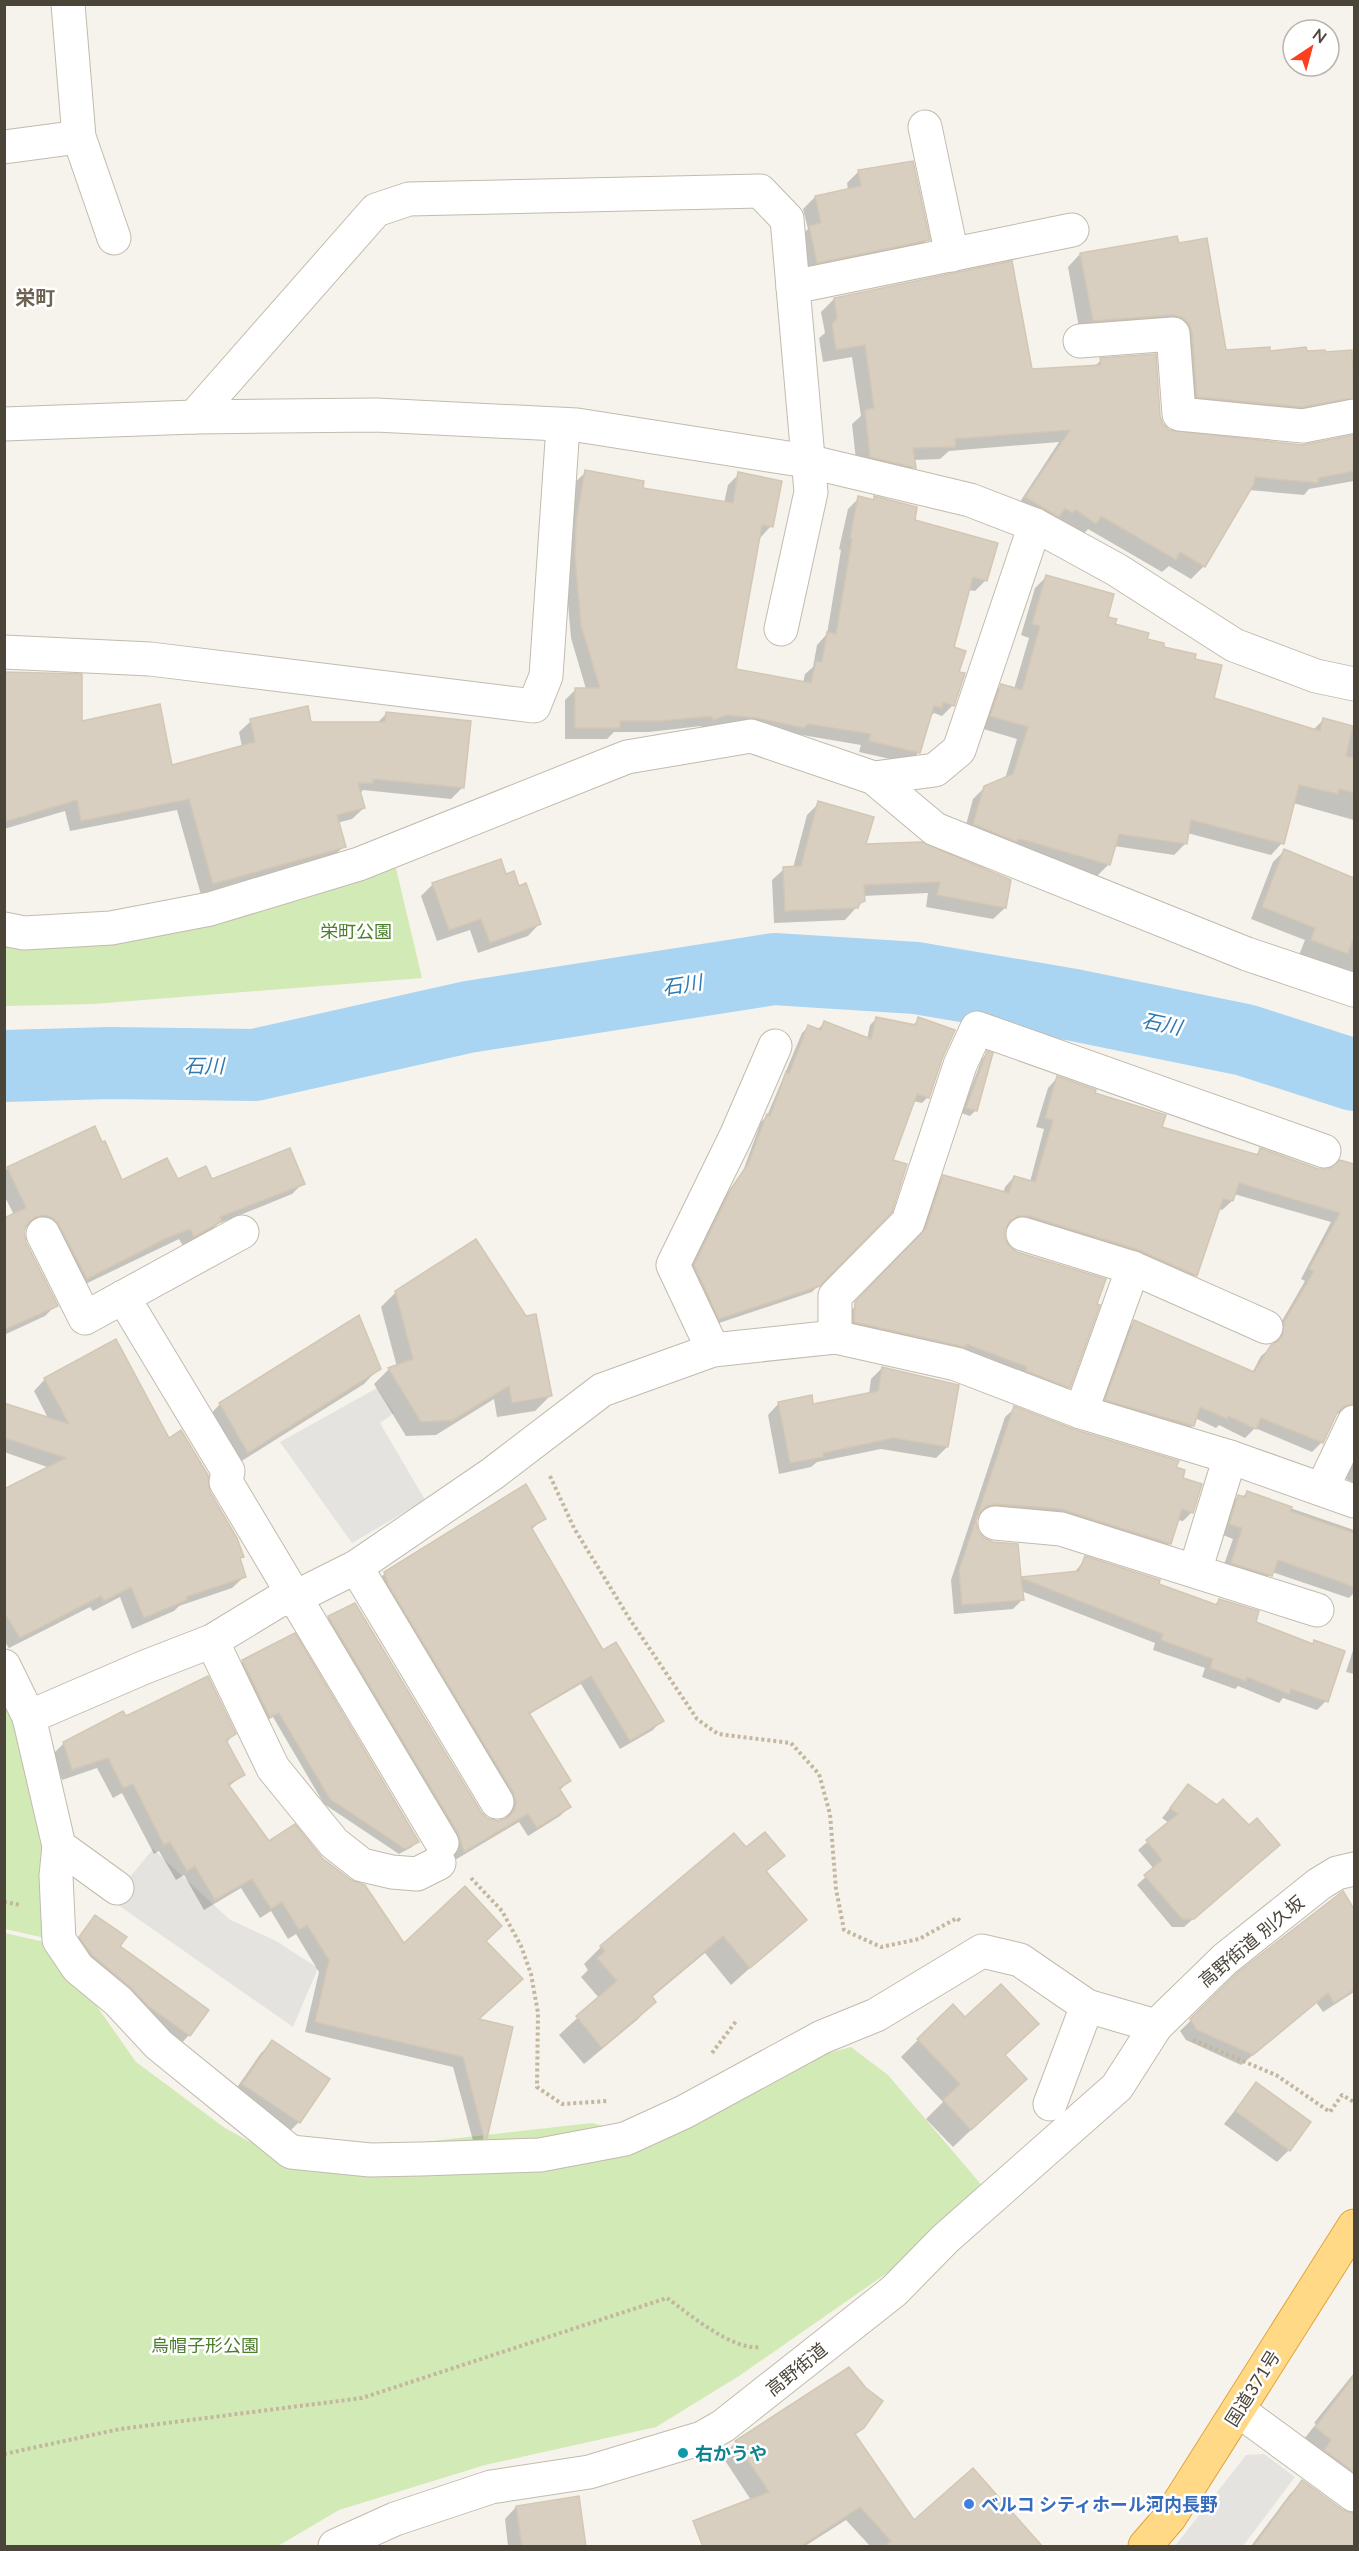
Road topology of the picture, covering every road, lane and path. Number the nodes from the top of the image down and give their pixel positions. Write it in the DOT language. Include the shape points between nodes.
graph roads {
  1 [pos="68,4"];
  2 [pos="925,127"];
  3 [pos="79,137"];
  4 [pos="4,147"];
  5 [pos="1071,230"];
  6 [pos="114,238"];
  7 [pos="952,255"];
  8 [pos="793,287"];
  9 [pos="1080,341"];
  10 [pos="1354,416"];
  11 [pos="194,417"];
  12 [pos="4,424"];
  13 [pos="562,426"];
  14 [pos="807,461"];
  15 [pos="1035,525"];
  16 [pos="781,629"];
  17 [pos="4,652"];
  18 [pos="1354,684"];
  19 [pos="874,778"];
  20 [pos="4,929"];
  21 [pos="1354,990"];
  22 [pos="775,1046"];
  23 [pos="1324,1150"];
  24 [pos="242,1232"];
  25 [pos="43,1234"];
  26 [pos="1023,1234"];
  27 [pos="1133,1268"];
  28 [pos="123,1297"];
  29 [pos="1266,1327"];
  30 [pos="835,1336"];
  31 [pos="713,1350"];
  32 [pos="1081,1412"];
  33 [pos="1354,1422"];
  34 [pos="534,1441"];
  35 [pos="1230,1457"];
  36 [pos="1323,1489"];
  37 [pos="1354,1501"];
  38 [pos="995,1523"];
  39 [pos="356,1567"];
  40 [pos="1195,1571"];
  41 [pos="296,1597"];
  42 [pos="1317,1610"];
  43 [pos="212,1641"];
  44 [pos="4,1666"];
  45 [pos="29,1717"];
  46 [pos="497,1802"];
  47 [pos="59,1846"];
  48 [pos="440,1853"];
  49 [pos="1354,1869"];
  50 [pos="117,1888"];
  51 [pos="982,1951"];
  52 [pos="1088,2006"];
  53 [pos="1156,2026"];
  54 [pos="610,2101"];
  55 [pos="1354,2102"];
  56 [pos="1050,2104"];
  57 [pos="1353,2233"];
  58 [pos="749,2349"];
  59 [pos="1238,2410"];
  60 [pos="4,2454"];
  61 [pos="1354,2495"];
  62 [pos="335,2547"];
  63 [pos="1145,2547"];
  1 -- 3 [label="street"];
  2 -- 7 [label="street"];
  3 -- 4 [label="street"];
  3 -- 6 [label="street"];
  5 -- 7 [label="street"];
  7 -- 8 [label="street"];
  8 -- 11 [label="street" via="787,219 760,191 409,199 376,210"];
  8 -- 14 [label="street"];
  9 -- 10 [label="street" via="1173,334 1179,414 1303,426"];
  11 -- 12 [label="street"];
  11 -- 13 [label="street" via="376,415"];
  13 -- 14 [label="street" via="578,425"];
  13 -- 17 [label="street" via="546,676 534,706 150,659"];
  14 -- 15 [label="street" via="970,500"];
  14 -- 16 [label="street" via="811,492"];
  15 -- 18 [label="street" via="1117,570 1234,645 1316,676"];
  15 -- 19 [label="street" via="959,750 935,770"];
  19 -- 20 [label="street" via="752,736 627,757 359,864 210,909 111,928 24,933"];
  19 -- 21 [label="street" via="935,829 1247,954"];
  22 -- 31 [label="street" via="673,1265"];
  23 -- 30 [label="street" via="976,1028 908,1222 835,1296"];
  24 -- 28 [label="street"];
  25 -- 28 [label="street" via="86,1318"];
  26 -- 27 [label="street"];
  27 -- 29 [label="street"];
  27 -- 32 [label="street"];
  28 -- 41 [label="street" via="228,1471 226,1482"];
  30 -- 31 [label="street"];
  30 -- 32 [label="street" via="956,1364"];
  31 -- 34 [label="street" via="602,1390"];
  32 -- 35 [label="street"];
  33 -- 36 [label="street"];
  34 -- 39 [label="street"];
  34 -- 51 [label="path" via="574,1528 697,1719 718,1734 791,1743 819,1774 830,1814 836,1889 844,1930 881,1947 919,1939 957,1917"];
  35 -- 36 [label="street"];
  35 -- 40 [label="street"];
  36 -- 37 [label="street"];
  38 -- 40 [label="street" via="1061,1528"];
  39 -- 41 [label="street"];
  39 -- 46 [label="street"];
  40 -- 42 [label="street"];
  41 -- 43 [label="street" via="278,1601"];
  41 -- 48 [label="street"];
  43 -- 45 [label="street"];
  43 -- 48 [label="street" via="273,1768 334,1843 362,1865 393,1872 417,1874"];
  44 -- 45 [label="street"];
  45 -- 47 [label="street"];
  47 -- 50 [label="street"];
  47 -- 51 [label="street" via="59,1940 78,1968 118,2001 159,2045 291,2152 370,2160 540,2155 625,2139 684,2112 822,2037 876,2015"];
  48 -- 54 [label="path" via="448,1855 502,1911 521,1946 538,2013 537,2087 562,2104"];
  49 -- 53 [label="street, 高野街道 別久坂" via="1337,1873 1319,1884 1226,1959"];
  51 -- 52 [label="street" via="1020,1960"];
  52 -- 53 [label="street"];
  52 -- 56 [label="street"];
  53 -- 55 [label="path" via="1276,2075 1330,2112 1342,2095"];
  53 -- 62 [label="street, 高野街道" via="1117,2087 945,2239 894,2291 723,2426 702,2438 589,2472 491,2487 395,2519"];
  57 -- 59 [label="highway, 国道371号"];
  58 -- 60 [label="path" via="709,2328 667,2298 362,2398 120,2429"];
  59 -- 61 [label="street"];
  59 -- 63 [label="highway, 国道371号" via="1170,2517"];
}
